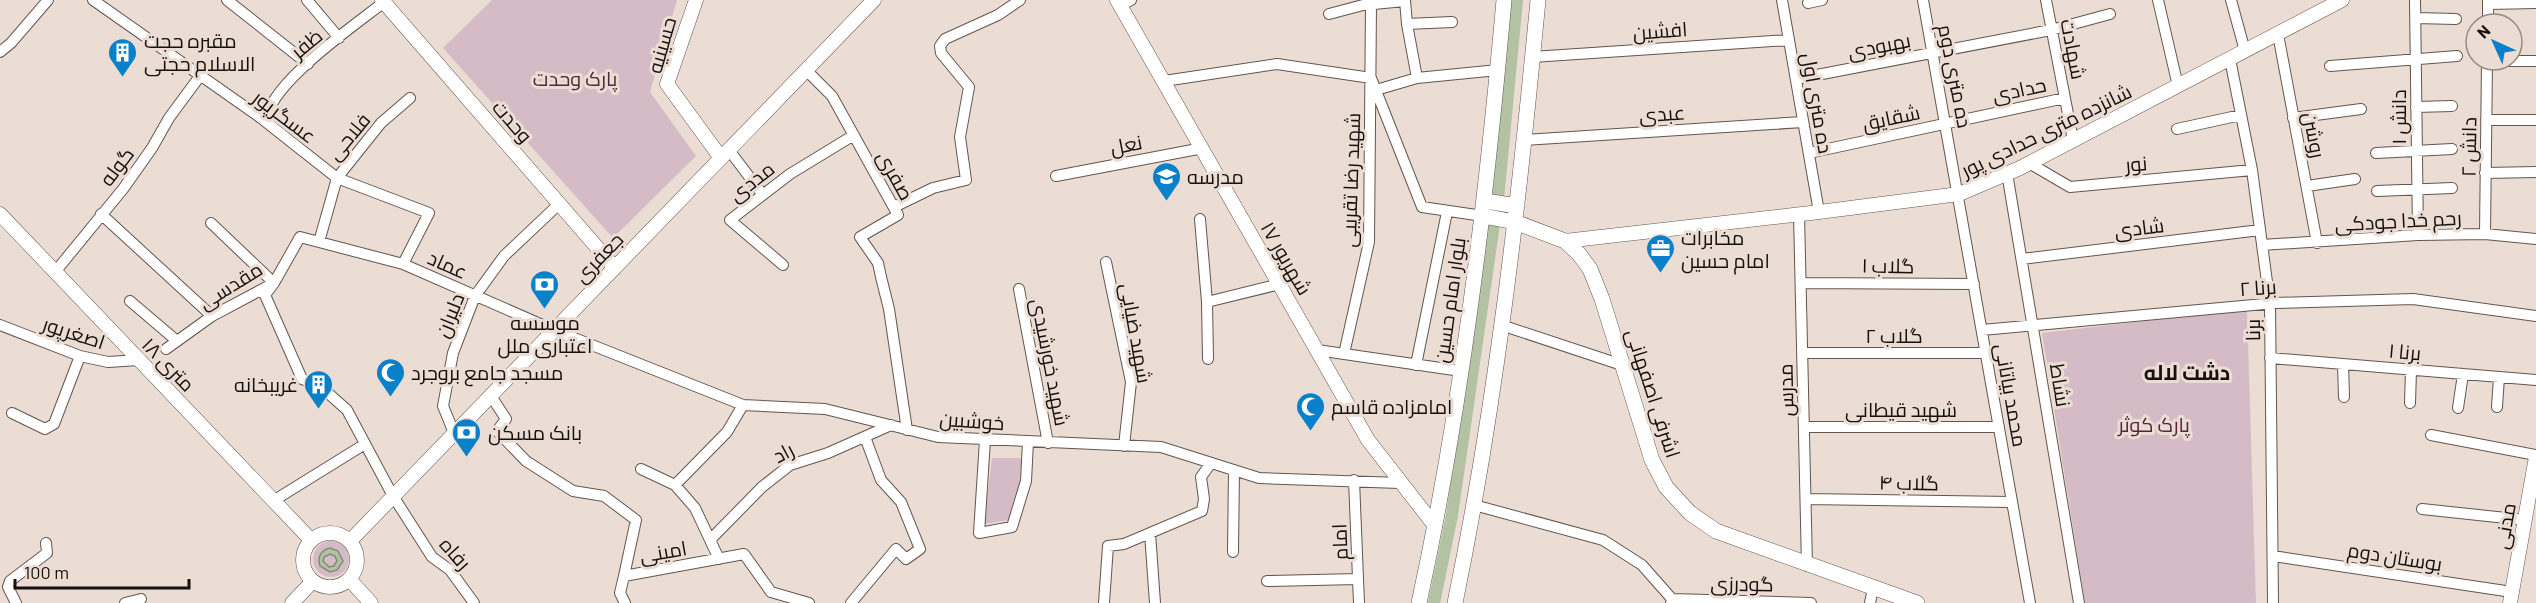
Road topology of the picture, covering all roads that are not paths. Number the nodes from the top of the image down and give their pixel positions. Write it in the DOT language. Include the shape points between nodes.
graph roads {
  1 [pos="48,0"];
  2 [pos="93,0"];
  3 [pos="228,0"];
  4 [pos="307,0"];
  5 [pos="696,0"];
  6 [pos="874,0"];
  7 [pos="1020,0"];
  8 [pos="1406,0"];
  9 [pos="1504,0"];
  10 [pos="1538,0"];
  11 [pos="1782,0"];
  12 [pos="1822,0"];
  13 [pos="1923,0"];
  14 [pos="2046,0"];
  15 [pos="2158,0"];
  16 [pos="2231,0"];
  17 [pos="2342,0"];
  18 [pos="2415,0"];
  19 [pos="383,1"];
  20 [pos="1122,2"];
  21 [pos="2488,2"];
  22 [pos="1808,3"];
  23 [pos="2536,3"];
  24 [pos="1371,4"];
  25 [pos="1342,5"];
  26 [pos="1329,14"];
  27 [pos="2110,14"];
  28 [pos="2416,18"];
  29 [pos="2456,19"];
  30 [pos="1452,22"];
  31 [pos="1407,24"];
  32 [pos="2051,30"];
  33 [pos="2278,34"];
  34 [pos="339,38"];
  35 [pos="1789,40"];
  36 [pos="2245,51"];
  37 [pos="0,52"];
  38 [pos="1933,53"];
  39 [pos="2457,56"];
  40 [pos="1532,57"];
  41 [pos="2229,59"];
  42 [pos="2416,61"];
  43 [pos="308,64"];
  44 [pos="2330,66"];
  45 [pos="806,70"];
  46 [pos="1498,70"];
  47 [pos="2487,72"];
  48 [pos="200,76"];
  49 [pos="1371,78"];
  50 [pos="1417,78"];
  51 [pos="1796,79"];
  52 [pos="1164,81"];
  53 [pos="2178,86"];
  54 [pos="1376,90"];
  55 [pos="410,98"];
  56 [pos="2065,98"];
  57 [pos="2452,106"];
  58 [pos="2416,107"];
  59 [pos="2361,109"];
  60 [pos="2241,115"];
  61 [pos="2294,118"];
  62 [pos="2486,120"];
  63 [pos="2536,120"];
  64 [pos="266,122"];
  65 [pos="1803,122"];
  66 [pos="1946,124"];
  67 [pos="2177,129"];
  68 [pos="854,135"];
  69 [pos="1524,140"];
  70 [pos="2073,140"];
  71 [pos="1203,148"];
  72 [pos="2452,149"];
  73 [pos="2416,152"];
  74 [pos="1809,153"];
  75 [pos="2376,153"];
  76 [pos="725,154"];
  77 [pos="2029,163"];
  78 [pos="2252,170"];
  79 [pos="2485,172"];
  80 [pos="2536,172"];
  81 [pos="2007,173"];
  82 [pos="1056,176"];
  83 [pos="337,178"];
  84 [pos="2355,179"];
  85 [pos="2307,186"];
  86 [pos="2452,188"];
  87 [pos="2416,190"];
  88 [pos="2377,191"];
  89 [pos="1959,194"];
  90 [pos="762,195"];
  91 [pos="560,204"];
  92 [pos="894,207"];
  93 [pos="1484,208"];
  94 [pos="1447,212"];
  95 [pos="1819,212"];
  96 [pos="0,214"];
  97 [pos="101,214"];
  98 [pos="1516,214"];
  99 [pos="1799,214"];
  100 [pos="1200,219"];
  101 [pos="211,223"];
  102 [pos="2260,230"];
  103 [pos="2485,234"];
  104 [pos="2418,235"];
  105 [pos="2536,240"];
  106 [pos="1565,241"];
  107 [pos="319,242"];
  108 [pos="2318,243"];
  109 [pos="2262,245"];
  110 [pos="2022,259"];
  111 [pos="1106,262"];
  112 [pos="403,264"];
  113 [pos="783,265"];
  114 [pos="615,268"];
  115 [pos="55,272"];
  116 [pos="274,283"];
  117 [pos="1801,283"];
  118 [pos="1280,284"];
  119 [pos="1974,284"];
  120 [pos="1019,289"];
  121 [pos="475,296"];
  122 [pos="130,302"];
  123 [pos="1207,302"];
  124 [pos="2270,304"];
  125 [pos="212,316"];
  126 [pos="2536,316"];
  127 [pos="0,325"];
  128 [pos="1501,325"];
  129 [pos="2033,325"];
  130 [pos="554,330"];
  131 [pos="1982,330"];
  132 [pos="177,341"];
  133 [pos="166,350"];
  134 [pos="1317,350"];
  135 [pos="1802,353"];
  136 [pos="1986,353"];
  137 [pos="1344,354"];
  138 [pos="80,356"];
  139 [pos="2270,358"];
  140 [pos="1208,359"];
  141 [pos="139,360"];
  142 [pos="2343,364"];
  143 [pos="1416,365"];
  144 [pos="1623,365"];
  145 [pos="2411,370"];
  146 [pos="1461,371"];
  147 [pos="2463,374"];
  148 [pos="2499,377"];
  149 [pos="2536,380"];
  150 [pos="491,396"];
  151 [pos="2344,397"];
  152 [pos="2410,403"];
  153 [pos="743,405"];
  154 [pos="2497,407"];
  155 [pos="2458,408"];
  156 [pos="12,413"];
  157 [pos="891,425"];
  158 [pos="1804,427"];
  159 [pos="1999,428"];
  160 [pos="907,430"];
  161 [pos="454,433"];
  162 [pos="2431,435"];
  163 [pos="865,437"];
  164 [pos="985,440"];
  165 [pos="1028,442"];
  166 [pos="1048,442"];
  167 [pos="365,444"];
  168 [pos="1124,446"];
  169 [pos="2536,456"];
  170 [pos="1211,463"];
  171 [pos="641,469"];
  172 [pos="1234,470"];
  173 [pos="1354,480"];
  174 [pos="1400,483"];
  175 [pos="675,485"];
  176 [pos="393,496"];
  177 [pos="1806,499"];
  178 [pos="273,501"];
  179 [pos="2011,502"];
  180 [pos="1474,505"];
  181 [pos="2422,509"];
  182 [pos="2525,520"];
  183 [pos="1435,526"];
  184 [pos="1150,533"];
  185 [pos="312,540"];
  186 [pos="710,540"];
  187 [pos="350,541"];
  188 [pos="46,543"];
  189 [pos="1233,552"];
  190 [pos="2273,556"];
  191 [pos="719,559"];
  192 [pos="1807,566"];
  193 [pos="624,576"];
  194 [pos="349,579"];
  195 [pos="1358,579"];
  196 [pos="313,581"];
  197 [pos="1267,581"];
  198 [pos="1871,595"];
  199 [pos="141,598"];
  200 [pos="2511,598"];
  201 [pos="1671,601"];
  202 [pos="16,603"];
  203 [pos="125,603"];
  204 [pos="292,603"];
  205 [pos="371,603"];
  206 [pos="474,603"];
  207 [pos="625,603"];
  208 [pos="809,603"];
  209 [pos="851,603"];
  210 [pos="1104,603"];
  211 [pos="1155,603"];
  212 [pos="1359,603"];
  213 [pos="1419,603"];
  214 [pos="1455,603"];
  215 [pos="1811,603"];
  216 [pos="1917,603"];
  217 [pos="2030,603"];
  218 [pos="2079,603"];
  219 [pos="2273,603"];
  1 -- 37 [label="street"];
  2 -- 48 [label="street, عسگرپور"];
  3 -- 43 [label="street"];
  4 -- 34 [label="street"];
  5 -- 76 [label="street, حسینیه" via="667,84"];
  6 -- 45 [label="street, جعفری"];
  7 -- 92 [label="street" via="998,15 945,39 940,46 941,53 969,87 960,137 966,180 933,188"];
  8 -- 24 [label="street"];
  8 -- 31 [label="street"];
  9 -- 46 [label="main road, بلوار امام حسین"];
  10 -- 40 [label="main road"];
  11 -- 35 [label="street, ده متری اول"];
  12 -- 22 [label="street"];
  13 -- 38 [label="street, ده متری دوم"];
  14 -- 32 [label="street, شهادت"];
  15 -- 53 [label="street"];
  16 -- 36 [label="street"];
  17 -- 33 [label="street, شانزده متری حدادی پور"];
  18 -- 28 [label="street, دانش ۱"];
  19 -- 34 [label="street, ظفر"];
  19 -- 91 [label="street, وحدت"];
  20 -- 52 [label="street, ۱۷ شهریور"];
  21 -- 23 [label="street"];
  24 -- 25 [label="street"];
  24 -- 49 [label="street, شهید رضا تقریبی"];
  25 -- 26 [label="street"];
  27 -- 32 [label="street, بهبودی"];
  28 -- 29 [label="street"];
  28 -- 42 [label="street, دانش ۱"];
  30 -- 31 [label="street"];
  31 -- 50 [label="street"];
  32 -- 38 [label="street, بهبودی"];
  32 -- 56 [label="street, شهادت"];
  33 -- 36 [label="street, شانزده متری حدادی پور"];
  33 -- 61 [label="street, روشن"];
  34 -- 43 [label="street, ظفر"];
  35 -- 40 [label="street, افشین"];
  35 -- 51 [label="street, ده متری اول"];
  36 -- 41 [label="street, شانزده متری حدادی پور"];
  38 -- 51 [label="street, بهبودی"];
  38 -- 66 [label="street, ده متری دوم"];
  39 -- 42 [label="street"];
  40 -- 69 [label="main road"];
  41 -- 53 [label="street, شانزده متری حدادی پور"];
  41 -- 60 [label="street, برنا"];
  42 -- 44 [label="street"];
  42 -- 58 [label="street, دانش ۱"];
  43 -- 64 [label="street, ظفر" via="271,103"];
  45 -- 68 [label="street, صفری" via="832,96"];
  45 -- 76 [label="street, جعفری"];
  46 -- 50 [label="street"];
  46 -- 93 [label="main road, بلوار امام حسین"];
  47 -- 62 [label="street, دانش ۲"];
  48 -- 64 [label="street, عسگرپور"];
  48 -- 97 [label="street, گوله" via="123,189"];
  49 -- 52 [label="street" via="1277,64"];
  49 -- 54 [label="street"];
  49 -- 137 [label="street, شهید رضا تقریبی" via="1369,242"];
  50 -- 54 [label="street"];
  51 -- 65 [label="street, ده متری اول"];
  52 -- 71 [label="street, ۱۷ شهریور"];
  53 -- 70 [label="street, شانزده متری حدادی پور"];
  54 -- 94 [label="street" via="1422,207"];
  55 -- 83 [label="street, فلاحی" via="381,123"];
  56 -- 66 [label="street, حدادی"];
  56 -- 70 [label="street, شهادت"];
  57 -- 58 [label="street"];
  58 -- 73 [label="street, دانش ۱"];
  59 -- 61 [label="street"];
  60 -- 67 [label="street"];
  60 -- 78 [label="street, برنا"];
  61 -- 85 [label="street, روشن"];
  62 -- 63 [label="street"];
  62 -- 79 [label="street, دانش ۲"];
  64 -- 83 [label="street, عسگرپور"];
  65 -- 69 [label="street, عبدی"];
  65 -- 74 [label="street, ده متری اول"];
  66 -- 74 [label="street, شقایق"];
  66 -- 89 [label="street, ده متری دوم"];
  68 -- 90 [label="street, مددی"];
  68 -- 92 [label="street, صفری"];
  69 -- 98 [label="main road"];
  70 -- 77 [label="street, شانزده متری حدادی پور"];
  71 -- 82 [label="street, نعل"];
  71 -- 118 [label="street, ۱۷ شهریور"];
  72 -- 73 [label="street"];
  73 -- 75 [label="street"];
  73 -- 87 [label="street, دانش ۱"];
  74 -- 95 [label="street, ده متری اول"];
  76 -- 90 [label="street"];
  76 -- 114 [label="street, جعفری"];
  77 -- 78 [label="street, نور" via="2070,187"];
  77 -- 81 [label="street, شانزده متری حدادی پور"];
  78 -- 102 [label="street, برنا"];
  79 -- 80 [label="street"];
  79 -- 103 [label="street, دانش ۲"];
  81 -- 89 [label="street, شانزده متری حدادی پور"];
  81 -- 110 [label="street, نشاط"];
  83 -- 107 [label="street, فلاحی"];
  83 -- 112 [label="street, عماد" via="429,213"];
  84 -- 85 [label="street"];
  85 -- 108 [label="street, روشن"];
  86 -- 87 [label="street"];
  87 -- 88 [label="street"];
  87 -- 104 [label="street, دانش ۱"];
  89 -- 95 [label="street, شانزده متری حدادی پور"];
  89 -- 119 [label="street, محمد بیاتانی"];
  90 -- 113 [label="street, مددی" via="730,220"];
  91 -- 114 [label="street, وحدت"];
  91 -- 121 [label="street, دلیران" via="504,256"];
  92 -- 160 [label="street, صفری" via="898,215 860,237 878,263 882,277"];
  93 -- 94 [label="street"];
  93 -- 98 [label="main road, اشرفی اصفهانی"];
  93 -- 146 [label="main road, بلوار امام حسین"];
  94 -- 143 [label="street"];
  95 -- 99 [label="street, شانزده متری حدادی پور"];
  96 -- 115 [label="street, ۱۸ متری"];
  97 -- 115 [label="street, گوله"];
  97 -- 125 [label="street"];
  98 -- 106 [label="main road, اشرفی اصفهانی"];
  98 -- 128 [label="main road"];
  99 -- 106 [label="street, شانزده متری حدادی پور"];
  99 -- 117 [label="street, مدرس"];
  100 -- 123 [label="street"];
  101 -- 116 [label="street"];
  102 -- 109 [label="street, برنا"];
  102 -- 110 [label="street, شادی"];
  103 -- 104 [label="street, رحم خدا جودکی"];
  103 -- 105 [label="street, رحم خدا جودکی"];
  104 -- 108 [label="street, رحم خدا جودکی"];
  106 -- 144 [label="main road, اشرفی اصفهانی" via="1590,269"];
  107 -- 112 [label="street, مقدسی"];
  107 -- 116 [label="street, مقدسی" via="300,237"];
  108 -- 109 [label="street, رحم خدا جودکی"];
  109 -- 124 [label="street, برنا"];
  110 -- 129 [label="street, نشاط"];
  111 -- 168 [label="street, شهید ضیایی" via="1131,382"];
  112 -- 121 [label="street, عماد"];
  114 -- 130 [label="street, جعفری"];
  115 -- 141 [label="street, ۱۸ متری"];
  116 -- 125 [label="street, مقدسی"];
  116 -- 167 [label="street, رفاه" via="264,295 302,379 319,385 347,410"];
  117 -- 119 [label="street, گلاب ۱"];
  117 -- 135 [label="street, مدرس"];
  118 -- 123 [label="street"];
  118 -- 134 [label="street, ۱۷ شهریور"];
  119 -- 131 [label="street, محمد بیاتانی"];
  120 -- 166 [label="street, شهید خورشیدی"];
  121 -- 130 [label="street, عماد"];
  121 -- 161 [label="street, دلیران" via="453,353 443,406"];
  122 -- 132 [label="street"];
  123 -- 140 [label="street"];
  124 -- 126 [label="street, برنا ۲" via="2413,299"];
  124 -- 129 [label="street, برنا ۲"];
  124 -- 139 [label="street, برنا"];
  125 -- 132 [label="street, مقدسی"];
  127 -- 138 [label="street, اصغرپور"];
  128 -- 144 [label="street"];
  128 -- 180 [label="main road"];
  129 -- 131 [label="street, برنا ۲"];
  129 -- 218 [label="street, نشاط"];
  130 -- 150 [label="street, جعفری"];
  130 -- 153 [label="street, خوشبین"];
  131 -- 136 [label="street, محمد بیاتانی"];
  132 -- 133 [label="street, مقدسی"];
  134 -- 137 [label="street"];
  134 -- 174 [label="street, ۱۷ شهریور" via="1368,440"];
  135 -- 136 [label="street, گلاب ۲"];
  135 -- 158 [label="street, مدرس"];
  136 -- 159 [label="street, محمد بیاتانی"];
  137 -- 143 [label="street"];
  138 -- 141 [label="street, اصغرپور" via="108,362"];
  138 -- 156 [label="street" via="54,424 45,429"];
  139 -- 142 [label="street, برنا ۱"];
  139 -- 190 [label="street, برنا"];
  141 -- 178 [label="street, ۱۸ متری"];
  142 -- 145 [label="street, برنا ۱"];
  142 -- 151 [label="street"];
  143 -- 146 [label="street"];
  144 -- 192 [label="main road, اشرفی اصفهانی" via="1652,460 1666,487 1690,513 1716,531"];
  145 -- 147 [label="street, برنا ۱"];
  145 -- 152 [label="street"];
  146 -- 183 [label="main road, بلوار امام حسین"];
  147 -- 148 [label="street, برنا ۱"];
  147 -- 155 [label="street"];
  148 -- 149 [label="street, برنا ۱"];
  148 -- 154 [label="street"];
  150 -- 161 [label="street, جعفری"];
  150 -- 193 [label="street, امینی" via="506,419 497,430 526,461 573,491 604,496 636,520"];
  153 -- 157 [label="street, خوشبین" via="825,409"];
  153 -- 175 [label="street" via="727,432"];
  157 -- 160 [label="street, خوشبین"];
  157 -- 163 [label="street, راد"];
  158 -- 159 [label="street, شهید قیطانی"];
  158 -- 177 [label="street, مدرس"];
  159 -- 179 [label="street, محمد بیاتانی"];
  160 -- 164 [label="street, خوشبین" via="938,437"];
  161 -- 176 [label="street, جعفری"];
  162 -- 169 [label="street"];
  163 -- 186 [label="street, راد" via="790,465 762,487"];
  163 -- 209 [label="street" via="881,480 901,501 920,549 906,560 896,549"];
  164 -- 165 [label="street, خوشبین"];
  164 -- 165 [label="street" via="979,533 1012,527 1026,481"];
  165 -- 166 [label="street, خوشبین"];
  166 -- 168 [label="street, خوشبین"];
  167 -- 176 [label="street, رفاه"];
  167 -- 178 [label="street"];
  168 -- 170 [label="street, خوشبین" via="1161,447"];
  169 -- 182 [label="street, مدنی"];
  170 -- 172 [label="street, خوشبین"];
  170 -- 184 [label="street" via="1201,477 1202,511"];
  171 -- 175 [label="street"];
  172 -- 173 [label="street, خوشبین" via="1259,478"];
  172 -- 189 [label="street"];
  173 -- 174 [label="street, خوشبین"];
  173 -- 195 [label="street, امام"];
  174 -- 183 [label="street, ۱۷ شهریور"];
  175 -- 186 [label="street" via="695,508"];
  176 -- 187 [label="street, جعفری"];
  176 -- 206 [label="street, رفاه" via="432,557 450,570"];
  177 -- 179 [label="street, گلاب ۴"];
  177 -- 192 [label="street, مدرس"];
  178 -- 185 [label="street, ۱۸ متری"];
  179 -- 217 [label="street, محمد بیاتانی"];
  180 -- 201 [label="street" via="1603,540 1642,565"];
  180 -- 214 [label="main road"];
  181 -- 182 [label="street"];
  182 -- 200 [label="street, مدنی"];
  183 -- 213 [label="main road, بلوار امام حسین"];
  184 -- 210 [label="street" via="1108,546"];
  184 -- 211 [label="street"];
  185 -- 187 [label="street" via="335,533"];
  185 -- 196 [label="street" via="303,561"];
  186 -- 191 [label="street"];
  187 -- 194 [label="street" via="357,564"];
  188 -- 202 [label="street" via="47,553 10,581 8,587"];
  190 -- 200 [label="street, بوستان دوم"];
  190 -- 219 [label="street, برنا"];
  191 -- 193 [label="street, امینی"];
  191 -- 208 [label="street, امینی" via="744,554 771,592"];
  192 -- 198 [label="main road, اشرفی اصفهانی"];
  193 -- 207 [label="street" via="620,593"];
  194 -- 196 [label="street" via="336,586"];
  194 -- 205 [label="street"];
  195 -- 197 [label="street"];
  195 -- 212 [label="street, امام"];
  196 -- 204 [label="street"];
  198 -- 216 [label="main road, اشرفی اصفهانی"];
  199 -- 203 [label="street"];
  201 -- 215 [label="street, گودرزی"];
}
